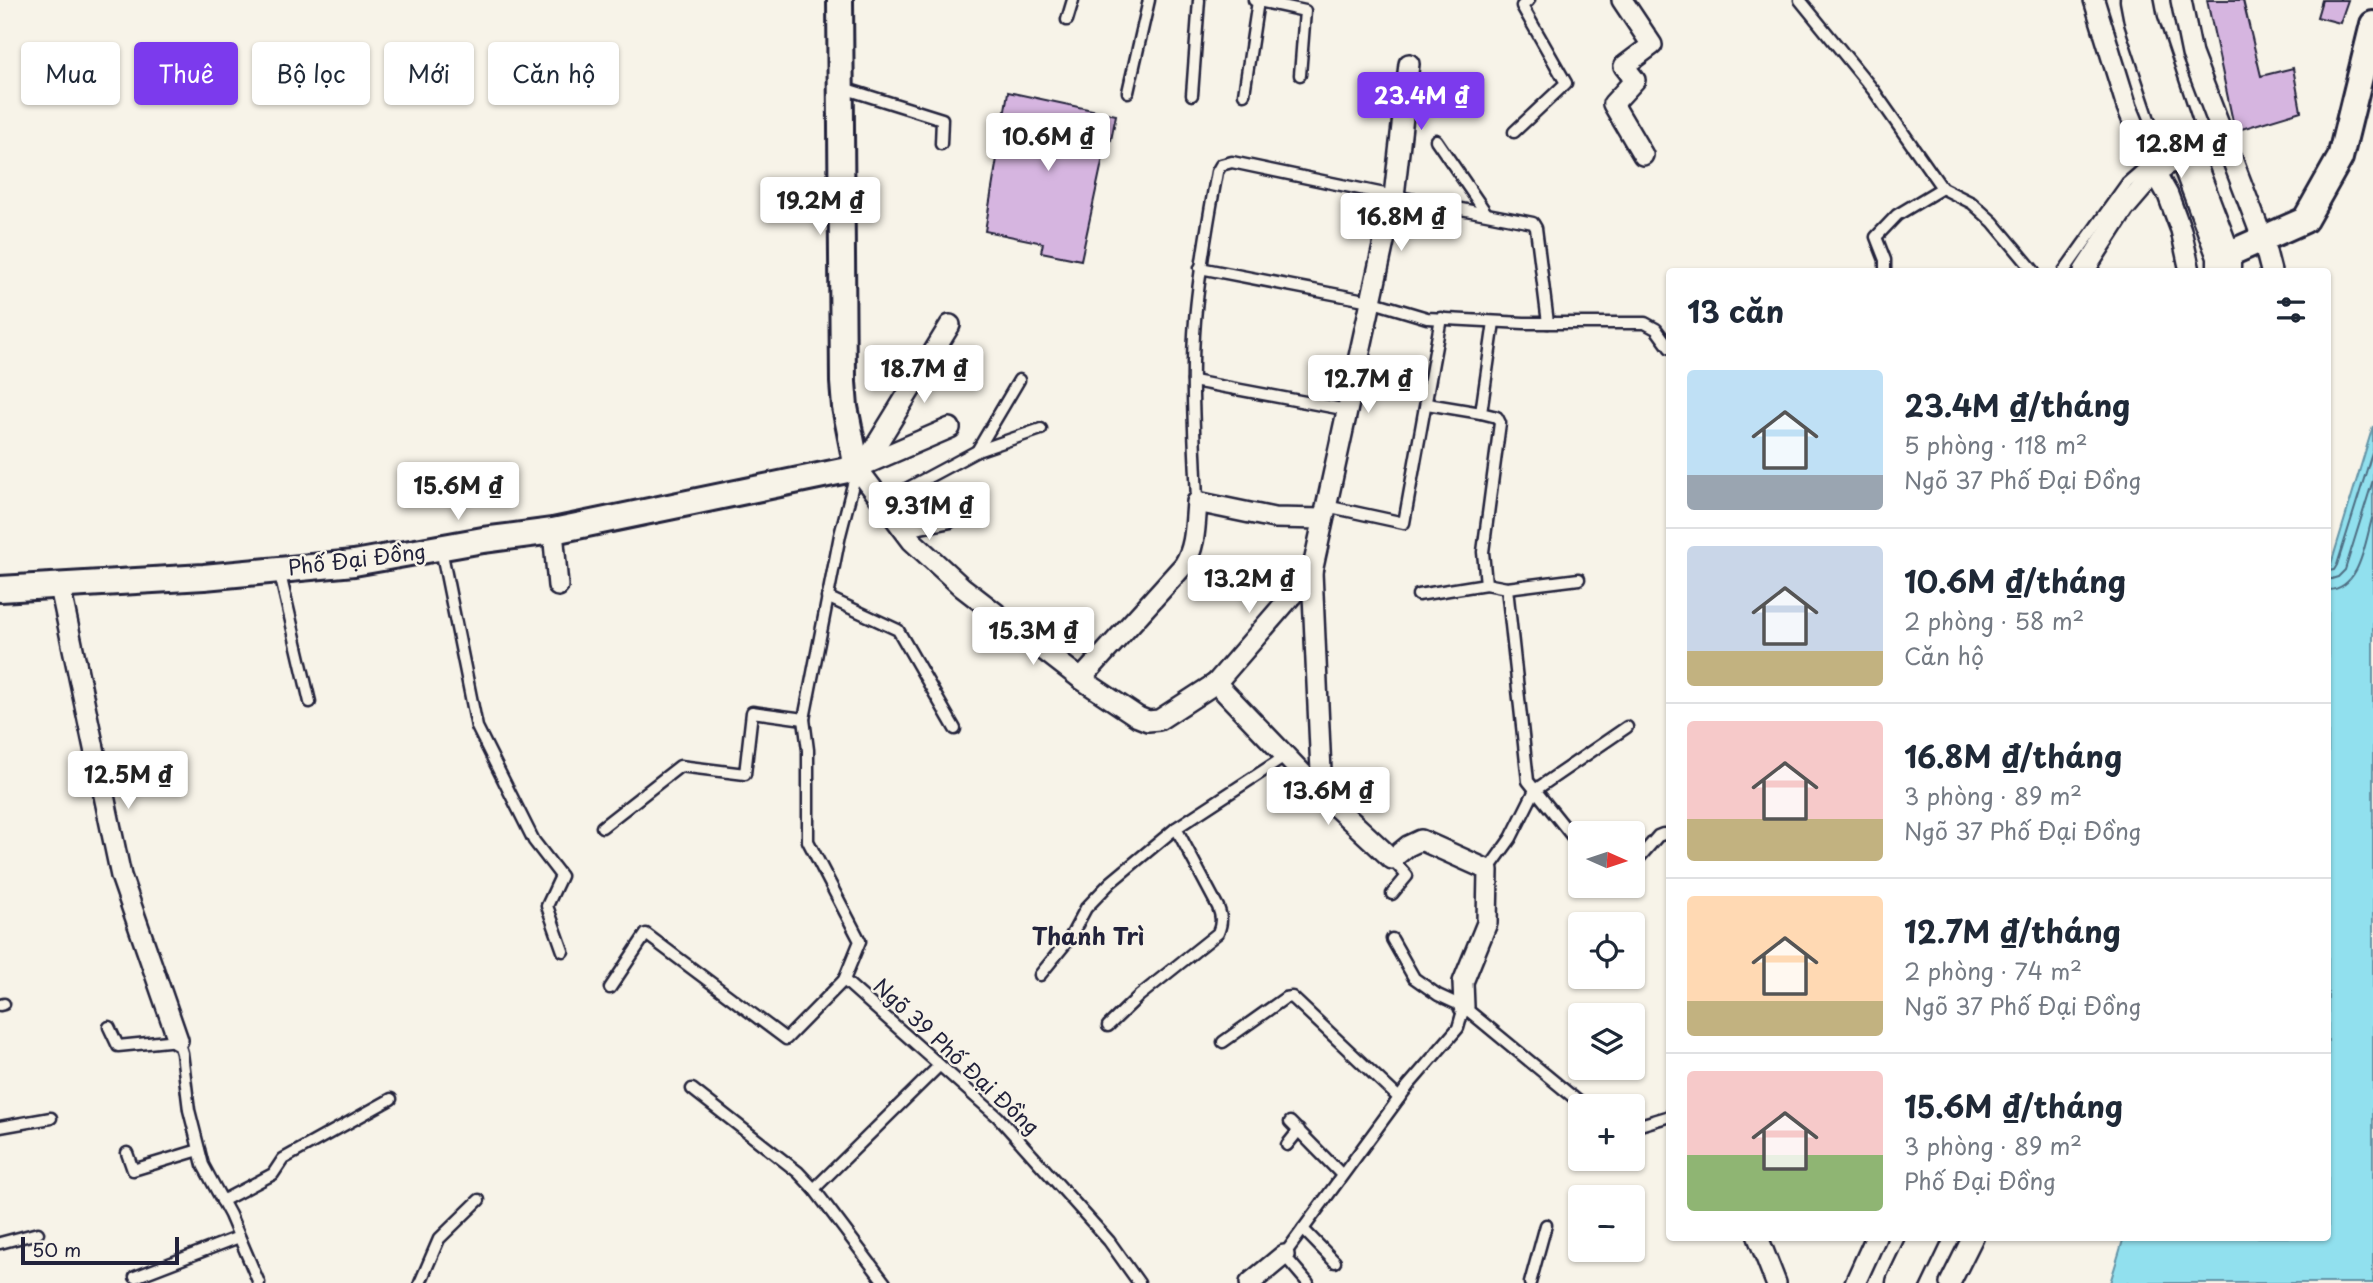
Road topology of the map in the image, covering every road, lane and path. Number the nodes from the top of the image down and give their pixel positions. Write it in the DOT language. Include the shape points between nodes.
graph roads {
  1 [pos="841,0"];
  2 [pos="1073,0"];
  3 [pos="1149,0"];
  4 [pos="1199,0"];
  5 [pos="1256,0"];
  6 [pos="1529,0"];
  7 [pos="1622,0"];
  8 [pos="1800,0"];
  9 [pos="2094,0"];
  10 [pos="2137,0"];
  11 [pos="2181,0"];
  12 [pos="1067,20"];
  13 [pos="2373,24"];
  14 [pos="1409,64"];
  15 [pos="1300,75"];
  16 [pos="842,88"];
  17 [pos="1128,92"];
  18 [pos="1244,94"];
  19 [pos="1192,95"];
  20 [pos="1514,132"];
  21 [pos="1436,140"];
  22 [pos="941,144"];
  23 [pos="2185,153"];
  24 [pos="1643,155"];
  25 [pos="2152,168"];
  26 [pos="1942,188"];
  27 [pos="1394,197"];
  28 [pos="1486,213"];
  29 [pos="2263,240"];
  30 [pos="2224,264"];
  31 [pos="1200,268"];
  32 [pos="1885,268"];
  33 [pos="2031,268"];
  34 [pos="2066,268"];
  35 [pos="2086,268"];
  36 [pos="2189,268"];
  37 [pos="2270,268"];
  38 [pos="1370,301"];
  39 [pos="1441,318"];
  40 [pos="1494,322"];
  41 [pos="1548,323"];
  42 [pos="950,325"];
  43 [pos="1666,342"];
  44 [pos="1020,380"];
  45 [pos="1193,381"];
  46 [pos="1427,404"];
  47 [pos="1348,410"];
  48 [pos="1481,413"];
  49 [pos="950,428"];
  50 [pos="1041,429"];
  51 [pos="977,451"];
  52 [pos="861,467"];
  53 [pos="882,502"];
  54 [pos="1197,502"];
  55 [pos="1325,513"];
  56 [pos="948,518"];
  57 [pos="902,527"];
  58 [pos="553,531"];
  59 [pos="441,549"];
  60 [pos="279,570"];
  61 [pos="1312,572"];
  62 [pos="1579,579"];
  63 [pos="1486,584"];
  64 [pos="558,586"];
  65 [pos="60,587"];
  66 [pos="1507,588"];
  67 [pos="0,589"];
  68 [pos="1418,595"];
  69 [pos="827,597"];
  70 [pos="1081,679"];
  71 [pos="1216,683"];
  72 [pos="310,702"];
  73 [pos="804,719"];
  74 [pos="1627,727"];
  75 [pos="955,729"];
  76 [pos="1286,756"];
  77 [pos="1535,790"];
  78 [pos="1322,794"];
  79 [pos="601,827"];
  80 [pos="1176,828"];
  81 [pos="1568,831"];
  82 [pos="1666,834"];
  83 [pos="1645,851"];
  84 [pos="1392,859"];
  85 [pos="1488,870"];
  86 [pos="1392,894"];
  87 [pos="1392,939"];
  88 [pos="563,951"];
  89 [pos="1040,975"];
  90 [pos="844,980"];
  91 [pos="610,988"];
  92 [pos="1464,1007"];
  93 [pos="1108,1026"];
  94 [pos="109,1027"];
  95 [pos="178,1040"];
  96 [pos="1223,1042"];
  97 [pos="939,1066"];
  98 [pos="692,1088"];
  99 [pos="1569,1094"];
  100 [pos="1399,1098"];
  101 [pos="391,1099"];
  102 [pos="1666,1116"];
  103 [pos="51,1118"];
  104 [pos="1290,1122"];
  105 [pos="1645,1123"];
  106 [pos="0,1127"];
  107 [pos="1299,1130"];
  108 [pos="1287,1145"];
  109 [pos="199,1150"];
  110 [pos="127,1153"];
  111 [pos="1342,1175"];
  112 [pos="814,1189"];
  113 [pos="479,1200"];
  114 [pos="222,1201"];
  115 [pos="1546,1225"];
  116 [pos="1303,1229"];
  117 [pos="38,1233"];
  118 [pos="239,1237"];
  119 [pos="1760,1241"];
  120 [pos="1874,1241"];
  121 [pos="1923,1241"];
  122 [pos="1971,1241"];
  123 [pos="0,1243"];
  124 [pos="1284,1255"];
  125 [pos="1335,1262"];
  126 [pos="135,1277"];
  127 [pos="259,1283"];
  128 [pos="420,1283"];
  129 [pos="885,1283"];
  130 [pos="1139,1283"];
  131 [pos="1250,1283"];
  132 [pos="1308,1283"];
  133 [pos="1530,1283"];
  134 [pos="1776,1283"];
  135 [pos="1855,1283"];
  136 [pos="1903,1283"];
  137 [pos="1950,1283"];
  1 -- 16 [label="street"];
  2 -- 12 [label="lane"];
  3 -- 17 [label="lane"];
  4 -- 19 [label="lane"];
  5 -- 15 [label="lane" via="1305,11"];
  5 -- 18 [label="lane"];
  6 -- 20 [label="lane" via="1522,6 1566,83"];
  7 -- 24 [label="street" via="1652,45 1624,66 1635,79 1613,104"];
  8 -- 26 [label="lane" via="1874,91"];
  9 -- 25 [label="street" via="2127,107"];
  10 -- 23 [label="main road"];
  11 -- 29 [label="street" via="2192,54"];
  13 -- 29 [label="street" via="2340,158 2305,220"];
  14 -- 27 [label="street"];
  16 -- 22 [label="lane" via="942,119"];
  16 -- 52 [label="street" via="843,382"];
  21 -- 28 [label="lane"];
  23 -- 25 [label="street"];
  23 -- 30 [label="main road"];
  25 -- 34 [label="lane" via="2127,183"];
  25 -- 35 [label="street"];
  25 -- 36 [label="street" via="2168,195"];
  26 -- 32 [label="lane" via="1897,215 1876,237"];
  26 -- 33 [label="lane" via="1972,203"];
  27 -- 28 [label="lane"];
  27 -- 31 [label="lane" via="1232,162 1221,164"];
  27 -- 38 [label="street"];
  28 -- 41 [label="lane" via="1528,221 1536,228"];
  29 -- 30 [label="street"];
  29 -- 37 [label="street"];
  31 -- 38 [label="lane"];
  31 -- 45 [label="lane"];
  38 -- 39 [label="lane"];
  38 -- 47 [label="street"];
  39 -- 40 [label="lane"];
  39 -- 46 [label="lane"];
  40 -- 41 [label="lane"];
  40 -- 48 [label="lane"];
  41 -- 43 [label="lane" via="1645,323 1657,329"];
  42 -- 52 [label="street"];
  44 -- 51 [label="lane"];
  45 -- 47 [label="lane"];
  45 -- 54 [label="lane"];
  46 -- 48 [label="lane"];
  46 -- 55 [label="lane" via="1404,523"];
  47 -- 55 [label="street"];
  48 -- 63 [label="lane" via="1497,417 1500,423 1483,552"];
  49 -- 52 [label="street"];
  50 -- 51 [label="lane"];
  51 -- 53 [label="lane"];
  52 -- 53 [label="street"];
  52 -- 58 [label="street, Phố Đại Đồng"];
  52 -- 69 [label="lane, Ngõ 39 Phố Đại Đồng"];
  53 -- 57 [label="street"];
  54 -- 55 [label="street" via="1274,518"];
  54 -- 70 [label="street" via="1194,543 1184,565"];
  55 -- 61 [label="street"];
  56 -- 57 [label="street"];
  57 -- 70 [label="street" via="962,587"];
  58 -- 59 [label="street, Phố Đại Đồng"];
  58 -- 64 [label="street"];
  59 -- 60 [label="street, Phố Đại Đồng"];
  59 -- 88 [label="lane" via="477,727 534,841 561,876 547,906"];
  60 -- 65 [label="street, Phố Đại Đồng"];
  60 -- 72 [label="lane"];
  61 -- 71 [label="street"];
  61 -- 78 [label="street"];
  62 -- 66 [label="lane"];
  63 -- 66 [label="lane"];
  63 -- 68 [label="lane"];
  65 -- 67 [label="street, Phố Đại Đồng"];
  65 -- 95 [label="street" via="121,876"];
  66 -- 77 [label="lane" via="1528,781"];
  69 -- 73 [label="lane, Ngõ 39 Phố Đại Đồng"];
  69 -- 75 [label="lane" via="898,630"];
  70 -- 71 [label="street" via="1148,721 1159,720"];
  71 -- 76 [label="street"];
  73 -- 79 [label="lane" via="751,712 746,774 680,766"];
  73 -- 90 [label="lane, Ngõ 39 Phố Đại Đồng" via="808,841 860,941"];
  74 -- 77 [label="lane"];
  76 -- 78 [label="street"];
  76 -- 80 [label="lane"];
  77 -- 81 [label="lane"];
  77 -- 85 [label="lane" via="1511,838"];
  78 -- 84 [label="street"];
  80 -- 89 [label="lane" via="1086,908 1070,938"];
  80 -- 93 [label="lane" via="1219,907 1221,925 1218,933"];
  82 -- 83 [label="lane" via="1658,836"];
  84 -- 85 [label="street" via="1421,840"];
  84 -- 86 [label="lane" via="1406,876"];
  85 -- 92 [label="street" via="1487,923 1463,982"];
  87 -- 92 [label="lane" via="1414,978"];
  90 -- 91 [label="lane" via="786,1040 646,934"];
  90 -- 97 [label="lane, Ngõ 39 Phố Đại Đồng"];
  92 -- 99 [label="lane"];
  92 -- 100 [label="lane" via="1458,1028"];
  94 -- 95 [label="lane" via="118,1046"];
  95 -- 109 [label="lane"];
  96 -- 100 [label="lane" via="1292,997"];
  97 -- 112 [label="lane"];
  97 -- 130 [label="lane, Ngõ 39 Phố Đại Đồng" via="998,1117 1109,1241"];
  98 -- 112 [label="lane"];
  100 -- 111 [label="lane"];
  101 -- 114 [label="lane" via="283,1159 273,1174"];
  102 -- 105 [label="lane"];
  103 -- 106 [label="lane"];
  104 -- 107 [label="lane"];
  107 -- 108 [label="lane"];
  107 -- 111 [label="lane"];
  109 -- 110 [label="lane" via="133,1170"];
  109 -- 114 [label="lane"];
  111 -- 116 [label="lane"];
  112 -- 129 [label="lane"];
  113 -- 128 [label="lane" via="439,1239"];
  114 -- 118 [label="lane"];
  115 -- 133 [label="lane"];
  116 -- 124 [label="lane"];
  116 -- 125 [label="lane"];
  117 -- 123 [label="lane"];
  118 -- 126 [label="lane"];
  118 -- 127 [label="lane"];
  119 -- 134 [label="street"];
  120 -- 135 [label="street"];
  121 -- 136 [label="main road"];
  122 -- 137 [label="street"];
  124 -- 131 [label="street"];
  124 -- 132 [label="lane"];
}
